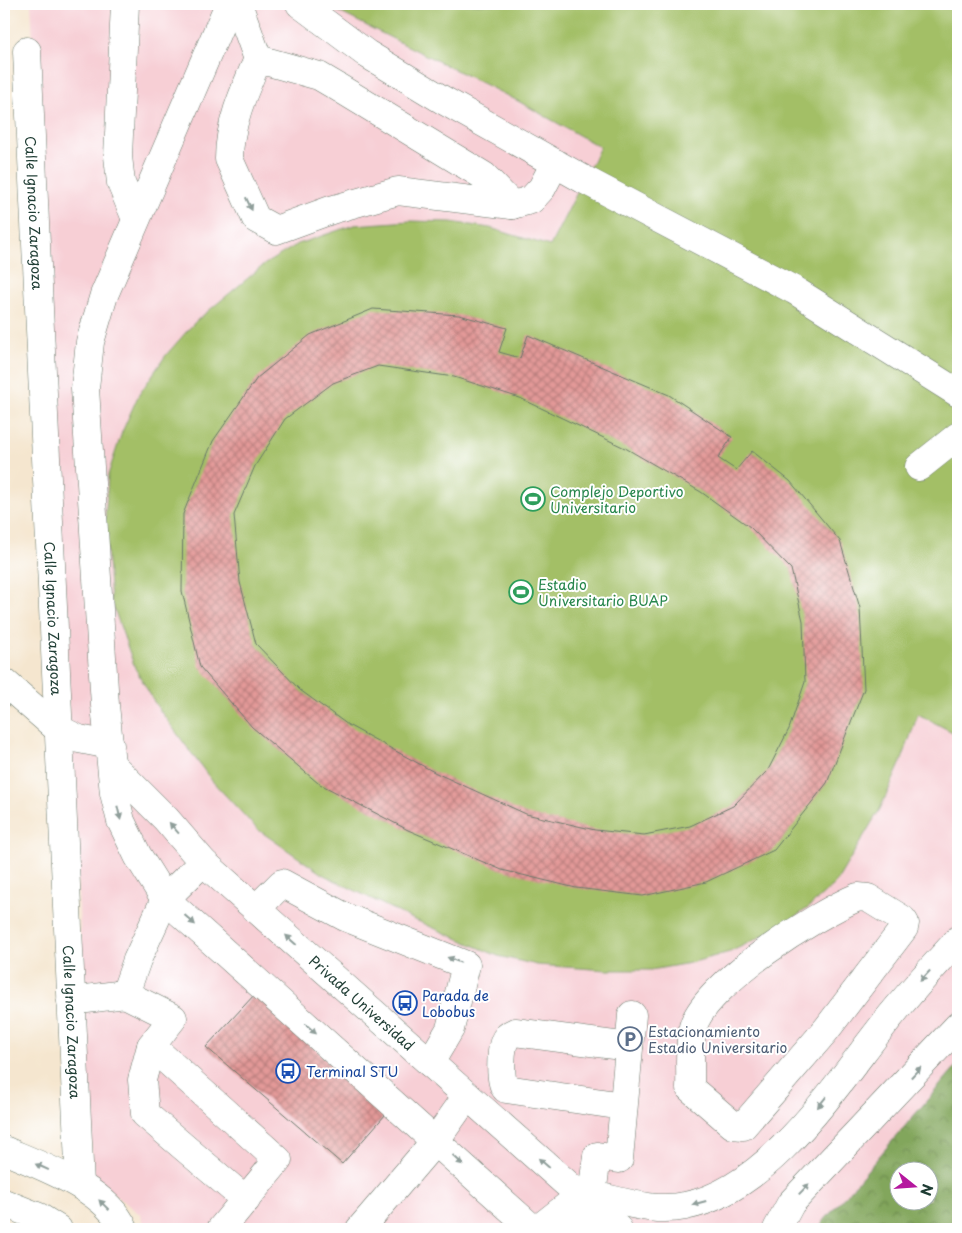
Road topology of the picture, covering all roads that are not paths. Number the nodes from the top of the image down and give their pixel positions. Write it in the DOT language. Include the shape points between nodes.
graph roads {
  1 [pos="126,4"];
  2 [pos="229,4"];
  3 [pos="238,4"];
  4 [pos="300,4"];
  5 [pos="27,51"];
  6 [pos="258,59"];
  7 [pos="555,163"];
  8 [pos="512,206"];
  9 [pos="136,219"];
  10 [pos="958,393"];
  11 [pos="958,436"];
  12 [pos="919,467"];
  13 [pos="4,682"];
  14 [pos="58,729"];
  15 [pos="111,756"];
  16 [pos="203,862"];
  17 [pos="166,899"];
  18 [pos="256,909"];
  19 [pos="958,940"];
  20 [pos="125,994"];
  21 [pos="71,1001"];
  22 [pos="846,1004"];
  23 [pos="895,1011"];
  24 [pos="632,1015"];
  25 [pos="958,1026"];
  26 [pos="826,1030"];
  27 [pos="151,1046"];
  28 [pos="629,1047"];
  29 [pos="430,1063"];
  30 [pos="842,1078"];
  31 [pos="467,1096"];
  32 [pos="623,1106"];
  33 [pos="436,1140"];
  34 [pos="4,1150"];
  35 [pos="80,1185"];
  36 [pos="586,1195"];
  37 [pos="246,1200"];
  38 [pos="4,1203"];
  39 [pos="612,1224"];
  40 [pos="58,1229"];
  41 [pos="124,1229"];
  42 [pos="221,1229"];
  43 [pos="360,1229"];
  44 [pos="533,1229"];
  45 [pos="538,1229"];
  46 [pos="576,1229"];
  47 [pos="777,1229"];
  1 -- 9 [label="street" via="118,156 121,184"];
  2 -- 9 [label="street"];
  3 -- 6 [label="street"];
  4 -- 7 [label="street" via="367,54"];
  5 -- 14 [label="street, Calle Ignacio Zaragoza"];
  6 -- 8 [label="street" via="319,76 484,176"];
  6 -- 8 [label="street, one-way" via="240,100 229,159 256,219 276,230 398,191"];
  7 -- 8 [label="street" via="542,188 531,200"];
  7 -- 10 [label="street" via="794,290"];
  9 -- 15 [label="street" via="104,295 90,342 85,388"];
  11 -- 12 [label="street"];
  13 -- 14 [label="street"];
  14 -- 15 [label="street"];
  14 -- 21 [label="street, Calle Ignacio Zaragoza"];
  16 -- 15 [label="street, Privada Universidad, one-way"];
  15 -- 17 [label="street, one-way" via="114,792 121,821 138,856"];
  16 -- 17 [label="street"];
  16 -- 18 [label="street, Privada Universidad"];
  17 -- 20 [label="street"];
  17 -- 33 [label="street, one-way"];
  29 -- 18 [label="street, Privada Universidad, one-way"];
  29 -- 18 [label="street, one-way" via="450,1029 466,965 345,917 282,883"];
  19 -- 23 [label="street, one-way"];
  20 -- 21 [label="street"];
  20 -- 27 [label="street" via="173,1018"];
  21 -- 35 [label="street, Calle Ignacio Zaragoza"];
  22 -- 23 [label="street"];
  22 -- 26 [label="street"];
  22 -- 26 [label="street" via="904,928 905,923 868,898 858,897 812,919 726,982 693,1025 690,1088 733,1124 743,1126"];
  23 -- 30 [label="street"];
  24 -- 28 [label="street"];
  47 -- 25 [label="street, one-way" via="791,1203"];
  26 -- 30 [label="street"];
  27 -- 37 [label="street" via="142,1080 145,1114"];
  27 -- 37 [label="street" via="278,1160"];
  28 -- 32 [label="street"];
  28 -- 32 [label="street" via="515,1032 504,1041 501,1081 506,1088"];
  29 -- 31 [label="street, Privada Universidad"];
  30 -- 36 [label="street, one-way" via="788,1143 751,1176 713,1199 684,1207 656,1208"];
  31 -- 33 [label="street"];
  36 -- 31 [label="street, Privada Universidad, one-way"];
  32 -- 36 [label="street" via="618,1159 597,1156"];
  33 -- 43 [label="street"];
  33 -- 44 [label="street, one-way"];
  35 -- 34 [label="street, one-way"];
  41 -- 35 [label="street, one-way" via="104,1204"];
  36 -- 39 [label="street, Privada Universidad"];
  36 -- 45 [label="street"];
  37 -- 42 [label="street"];
  38 -- 40 [label="street"];
  39 -- 46 [label="street" via="583,1221"];
}
